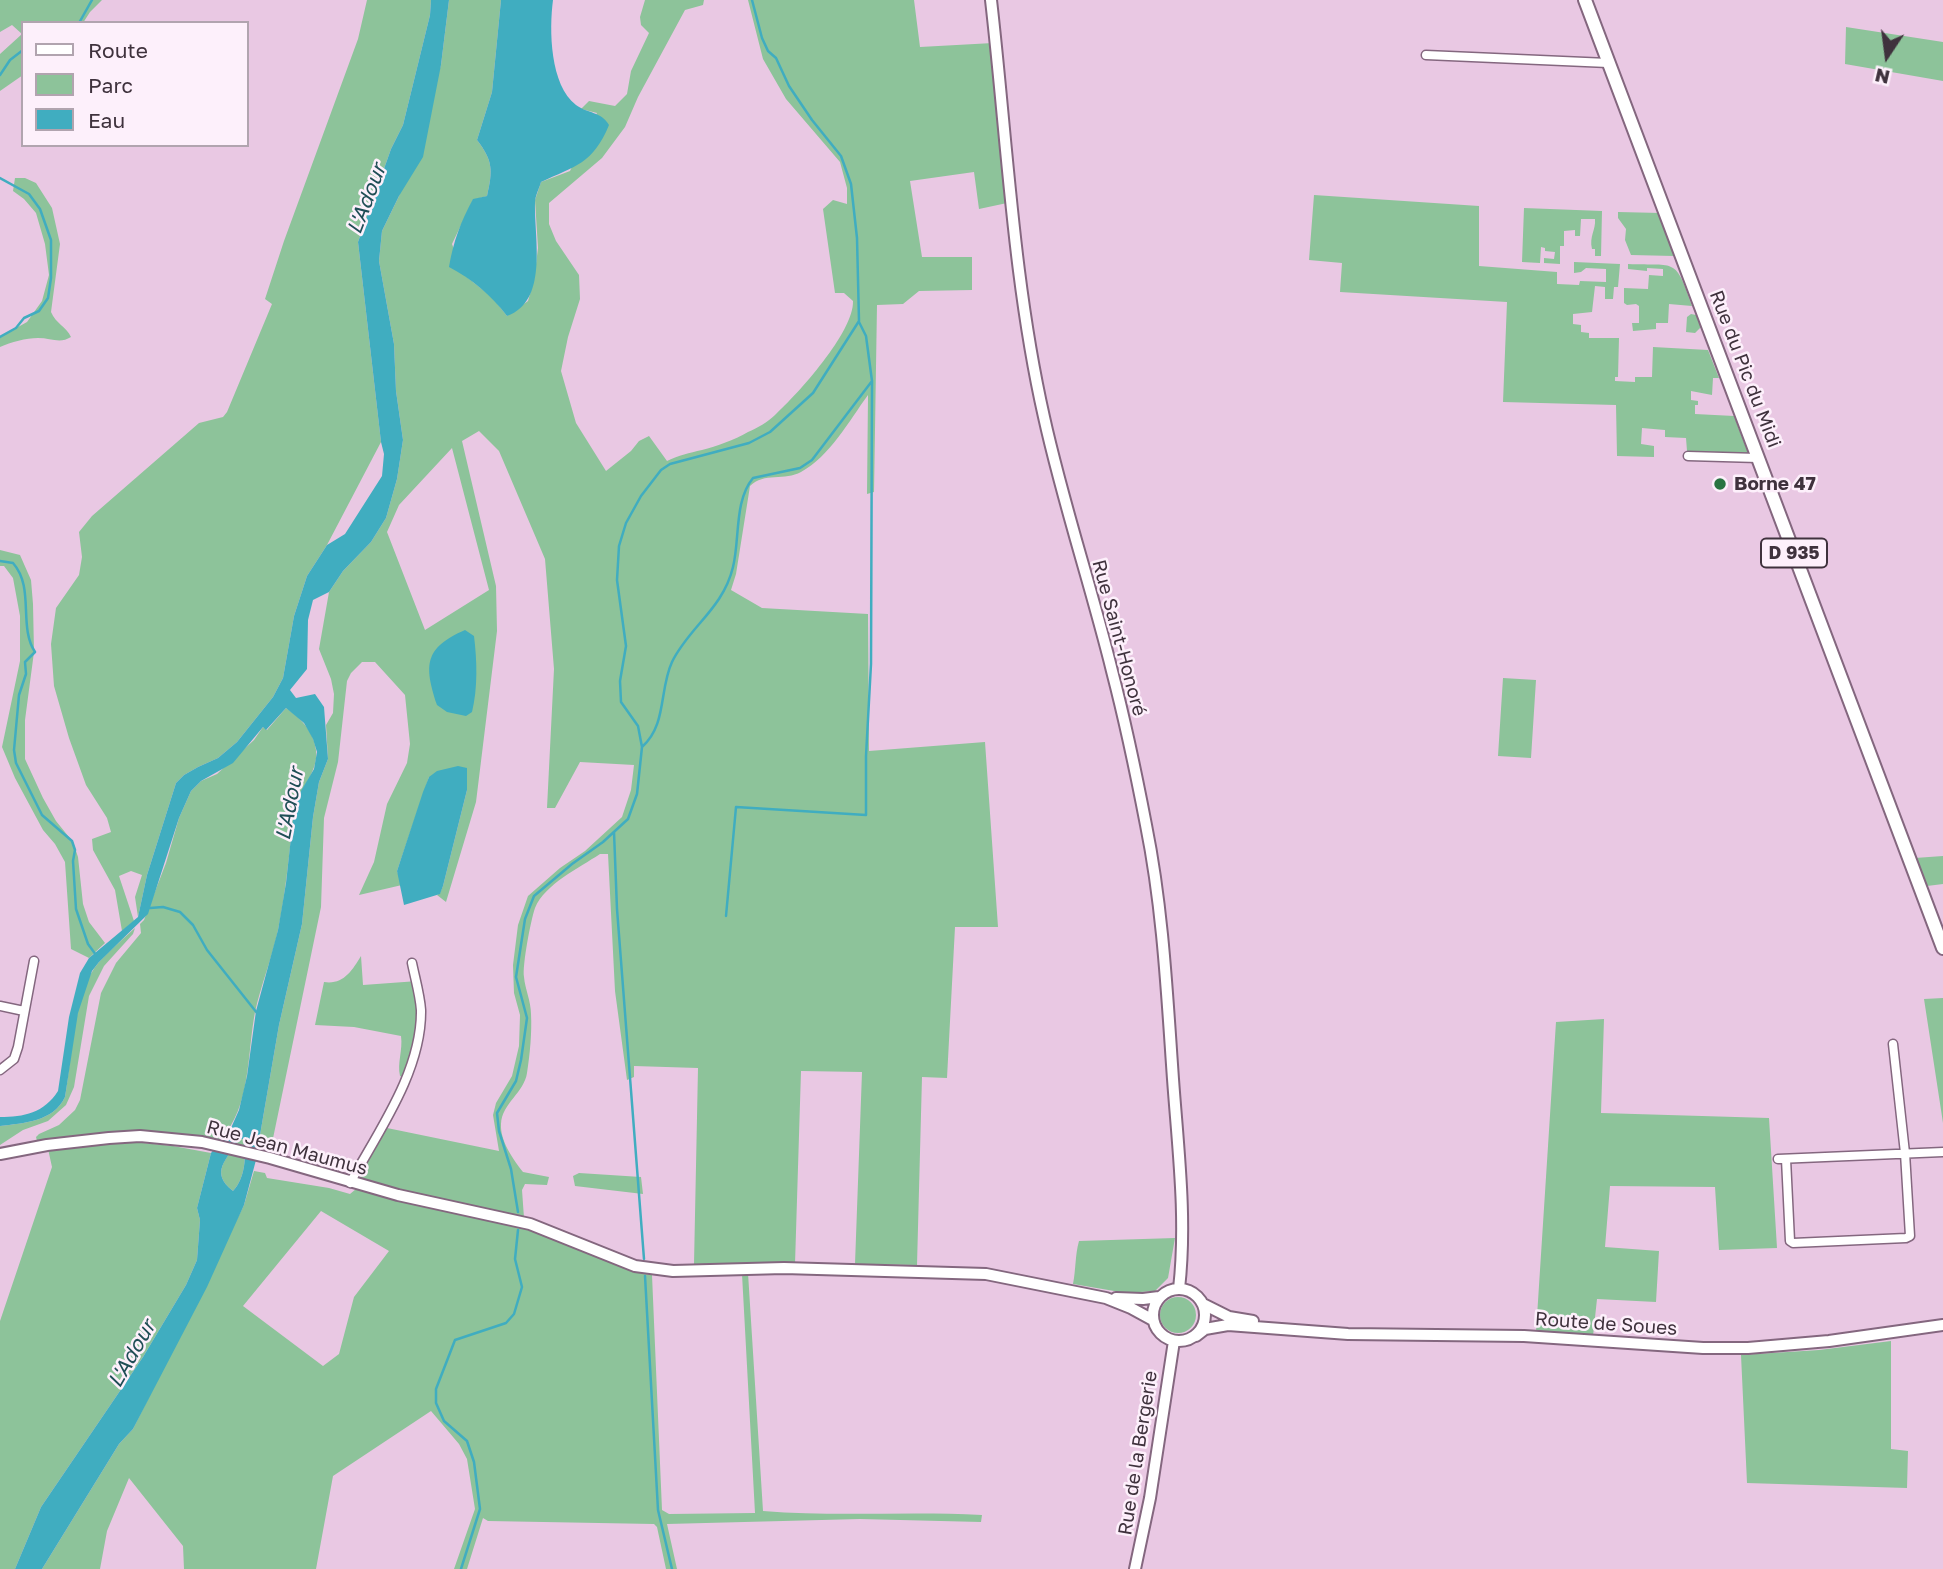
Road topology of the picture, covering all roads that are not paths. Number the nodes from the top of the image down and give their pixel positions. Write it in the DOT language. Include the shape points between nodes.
graph roads {
  1 [pos="991,0"];
  2 [pos="1585,0"];
  3 [pos="1426,55"];
  4 [pos="1608,64"];
  5 [pos="1688,456"];
  6 [pos="1758,458"];
  7 [pos="1943,948"];
  8 [pos="34,961"];
  9 [pos="412,963"];
  10 [pos="0,1006"];
  11 [pos="24,1011"];
  12 [pos="1893,1044"];
  13 [pos="0,1070"];
  14 [pos="1943,1152"];
  15 [pos="1905,1153"];
  16 [pos="0,1154"];
  17 [pos="350,1183"];
  18 [pos="1179,1289"];
  19 [pos="1159,1297"];
  20 [pos="1106,1298"];
  21 [pos="1203,1304"];
  22 [pos="1153,1320"];
  23 [pos="1943,1325"];
  24 [pos="1265,1327"];
  25 [pos="1196,1336"];
  26 [pos="1174,1341"];
  27 [pos="1135,1569"];
  1 -- 18 [label="main road, Rue Saint-Honoré" via="1012,210 1043,415 1112,670 1161,915 1179,1157 1183,1252"];
  2 -- 4 [label="main road, Rue du Pic du Midi / D 935"];
  3 -- 4 [label="street"];
  4 -- 6 [label="main road, Rue du Pic du Midi / D 935"];
  5 -- 6 [label="street"];
  6 -- 7 [label="main road, Rue du Pic du Midi / D 935"];
  8 -- 11 [label="street"];
  9 -- 17 [label="street" via="421,1009 415,1054 404,1084"];
  10 -- 11 [label="street"];
  11 -- 13 [label="street" via="14,1059"];
  12 -- 15 [label="street"];
  14 -- 15 [label="street"];
  15 -- 15 [label="street" via="1782,1159 1790,1241 1908,1238"];
  16 -- 17 [label="main road, Rue Jean Maumus" via="140,1136 202,1142"];
  17 -- 20 [label="main road, Rue Jean Maumus" via="530,1224 635,1266 673,1271 783,1268 986,1274"];
  18 -- 19 [label="main road"];
  18 -- 21 [label="main road" via="1198,1296"];
  19 -- 20 [label="main road"];
  19 -- 22 [label="main road"];
  20 -- 22 [label="main road"];
  21 -- 24 [label="main road, Route de Soues"];
  21 -- 25 [label="main road" via="1205,1320"];
  22 -- 26 [label="main road" via="1162,1336"];
  23 -- 24 [label="main road, Route de Soues" via="1748,1348"];
  24 -- 25 [label="main road, Route de Soues" via="1219,1326"];
  25 -- 26 [label="main road"];
  26 -- 27 [label="main road, Rue de la Bergerie"];
}
